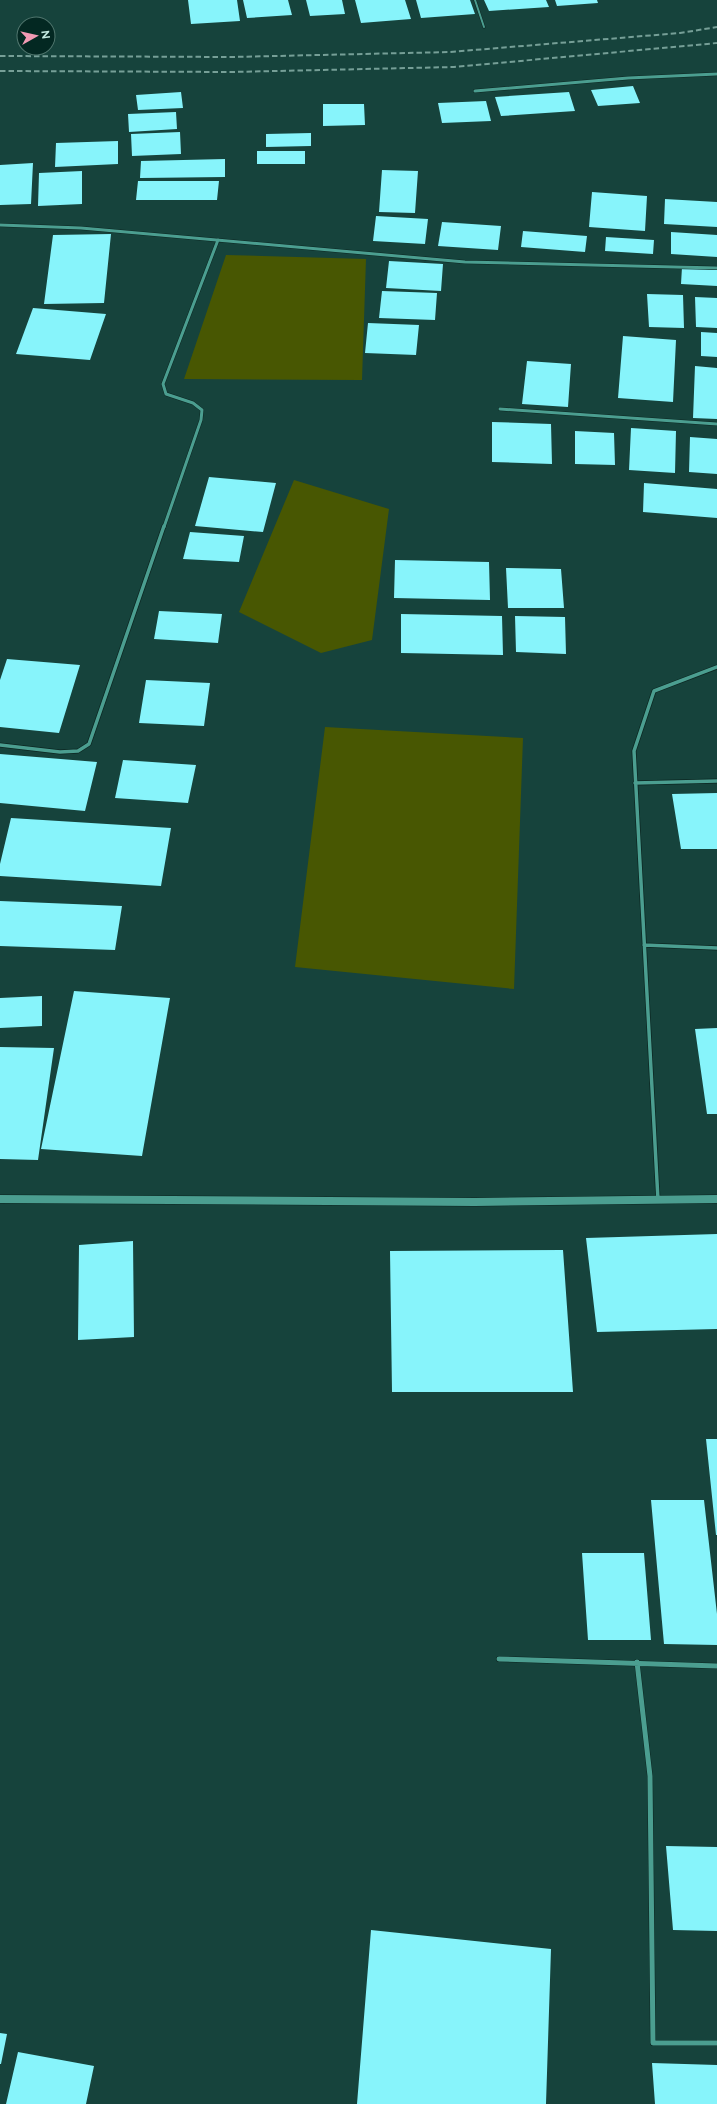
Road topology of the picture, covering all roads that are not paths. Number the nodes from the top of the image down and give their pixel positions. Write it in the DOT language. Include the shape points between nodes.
graph roads {
  1 [pos="475,0"];
  2 [pos="484,27"];
  3 [pos="717,74"];
  4 [pos="475,91"];
  5 [pos="0,225"];
  6 [pos="218,240"];
  7 [pos="717,268"];
  8 [pos="500,409"];
  9 [pos="717,424"];
  10 [pos="717,667"];
  11 [pos="0,745"];
  12 [pos="717,781"];
  13 [pos="635,783"];
  14 [pos="644,945"];
  15 [pos="717,948"];
  16 [pos="0,1199"];
  17 [pos="717,1199"];
  18 [pos="658,1200"];
  19 [pos="500,1659"];
  20 [pos="637,1662"];
  21 [pos="717,1666"];
  22 [pos="717,2043"];
  1 -- 2 [label="lane"];
  3 -- 4 [label="street" via="628,78"];
  5 -- 6 [label="street" via="81,228"];
  6 -- 7 [label="street" via="465,262"];
  6 -- 11 [label="street" via="163,384 166,394 193,403 202,410 201,420 89,744 78,751 60,752"];
  8 -- 9 [label="street"];
  10 -- 13 [label="street" via="654,691 634,752"];
  12 -- 13 [label="street"];
  13 -- 14 [label="street"];
  14 -- 15 [label="street"];
  14 -- 18 [label="street"];
  16 -- 18 [label="street" via="475,1202"];
  17 -- 18 [label="street"];
  19 -- 20 [label="street"];
  20 -- 21 [label="street"];
  20 -- 22 [label="street" via="650,1776 653,2043"];
}
